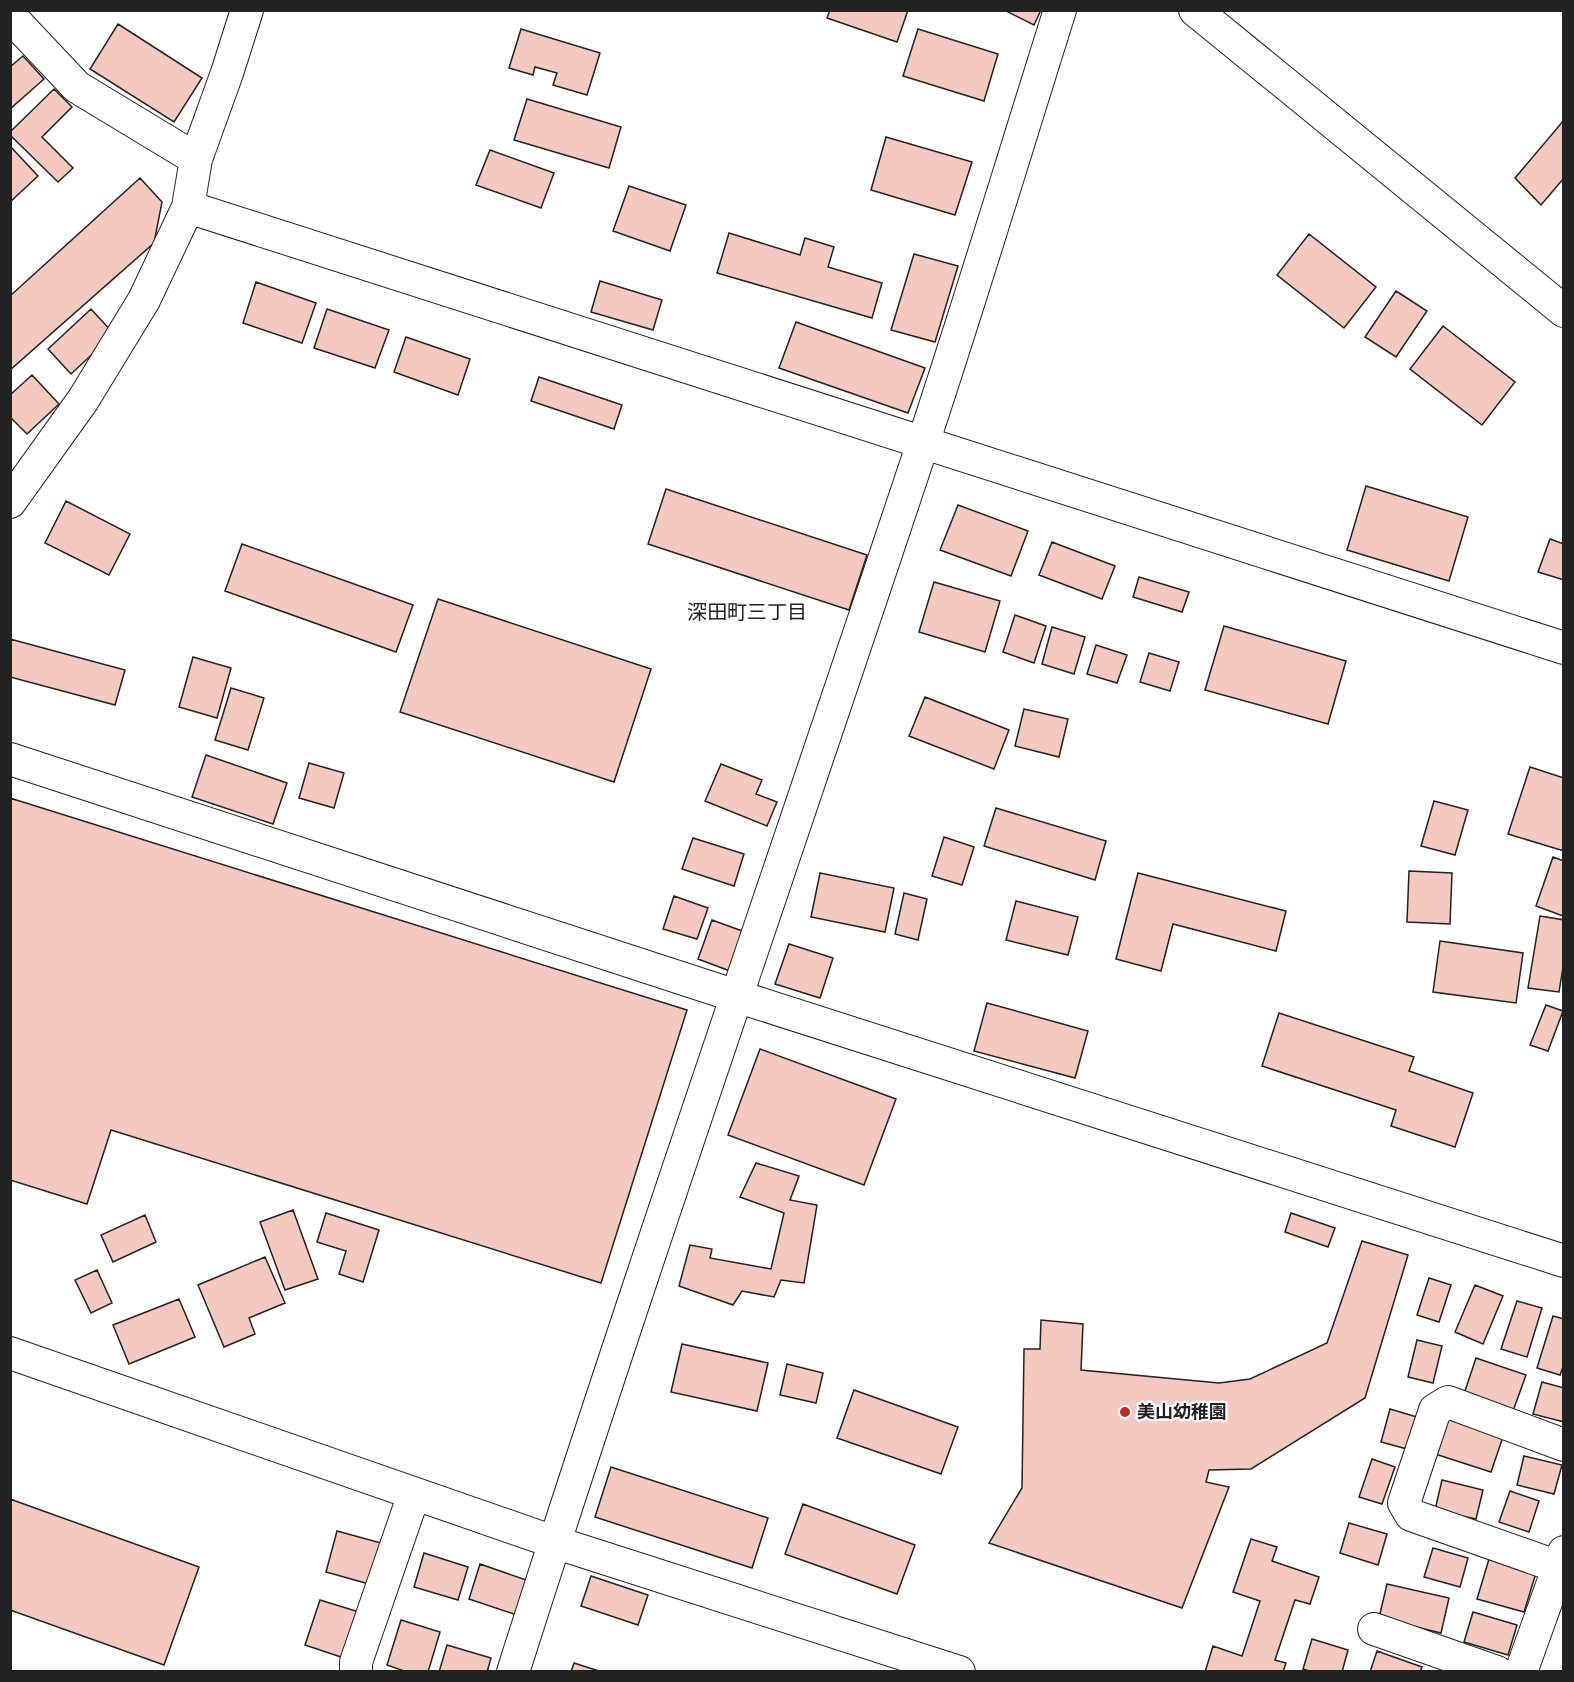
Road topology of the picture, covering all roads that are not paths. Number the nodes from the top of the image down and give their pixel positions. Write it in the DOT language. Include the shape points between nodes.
graph roads {
  1 [pos="247,10"];
  2 [pos="1060,10"];
  3 [pos="1195,10"];
  4 [pos="10,16"];
  5 [pos="196,159"];
  6 [pos="188,207"];
  7 [pos="1563,310"];
  8 [pos="924,442"];
  9 [pos="10,502"];
  10 [pos="1563,648"];
  11 [pos="10,759"];
  12 [pos="736,996"];
  13 [pos="1563,1261"];
  14 [pos="10,1353"];
  15 [pos="1563,1445"];
  16 [pos="414,1494"];
  17 [pos="554,1542"];
  18 [pos="1561,1559"];
  19 [pos="1374,1629"];
  20 [pos="356,1671"];
  21 [pos="513,1671"];
  22 [pos="958,1671"];
  23 [pos="1497,1671"];
  24 [pos="1521,1671"];
  1 -- 5 [label="street"];
  2 -- 8 [label="street"];
  3 -- 7 [label="street"];
  4 -- 5 [label="street" via="77,87"];
  5 -- 6 [label="street"];
  6 -- 8 [label="street"];
  6 -- 9 [label="street" via="144,300 83,400"];
  8 -- 10 [label="street"];
  8 -- 12 [label="street"];
  11 -- 12 [label="street"];
  12 -- 13 [label="street"];
  12 -- 17 [label="street"];
  14 -- 16 [label="street"];
  15 -- 18 [label="street" via="1448,1402 1435,1410 1404,1503 1411,1515"];
  16 -- 17 [label="street"];
  16 -- 20 [label="street"];
  17 -- 21 [label="street"];
  17 -- 22 [label="street"];
  18 -- 24 [label="street"];
  19 -- 23 [label="street"];
}
